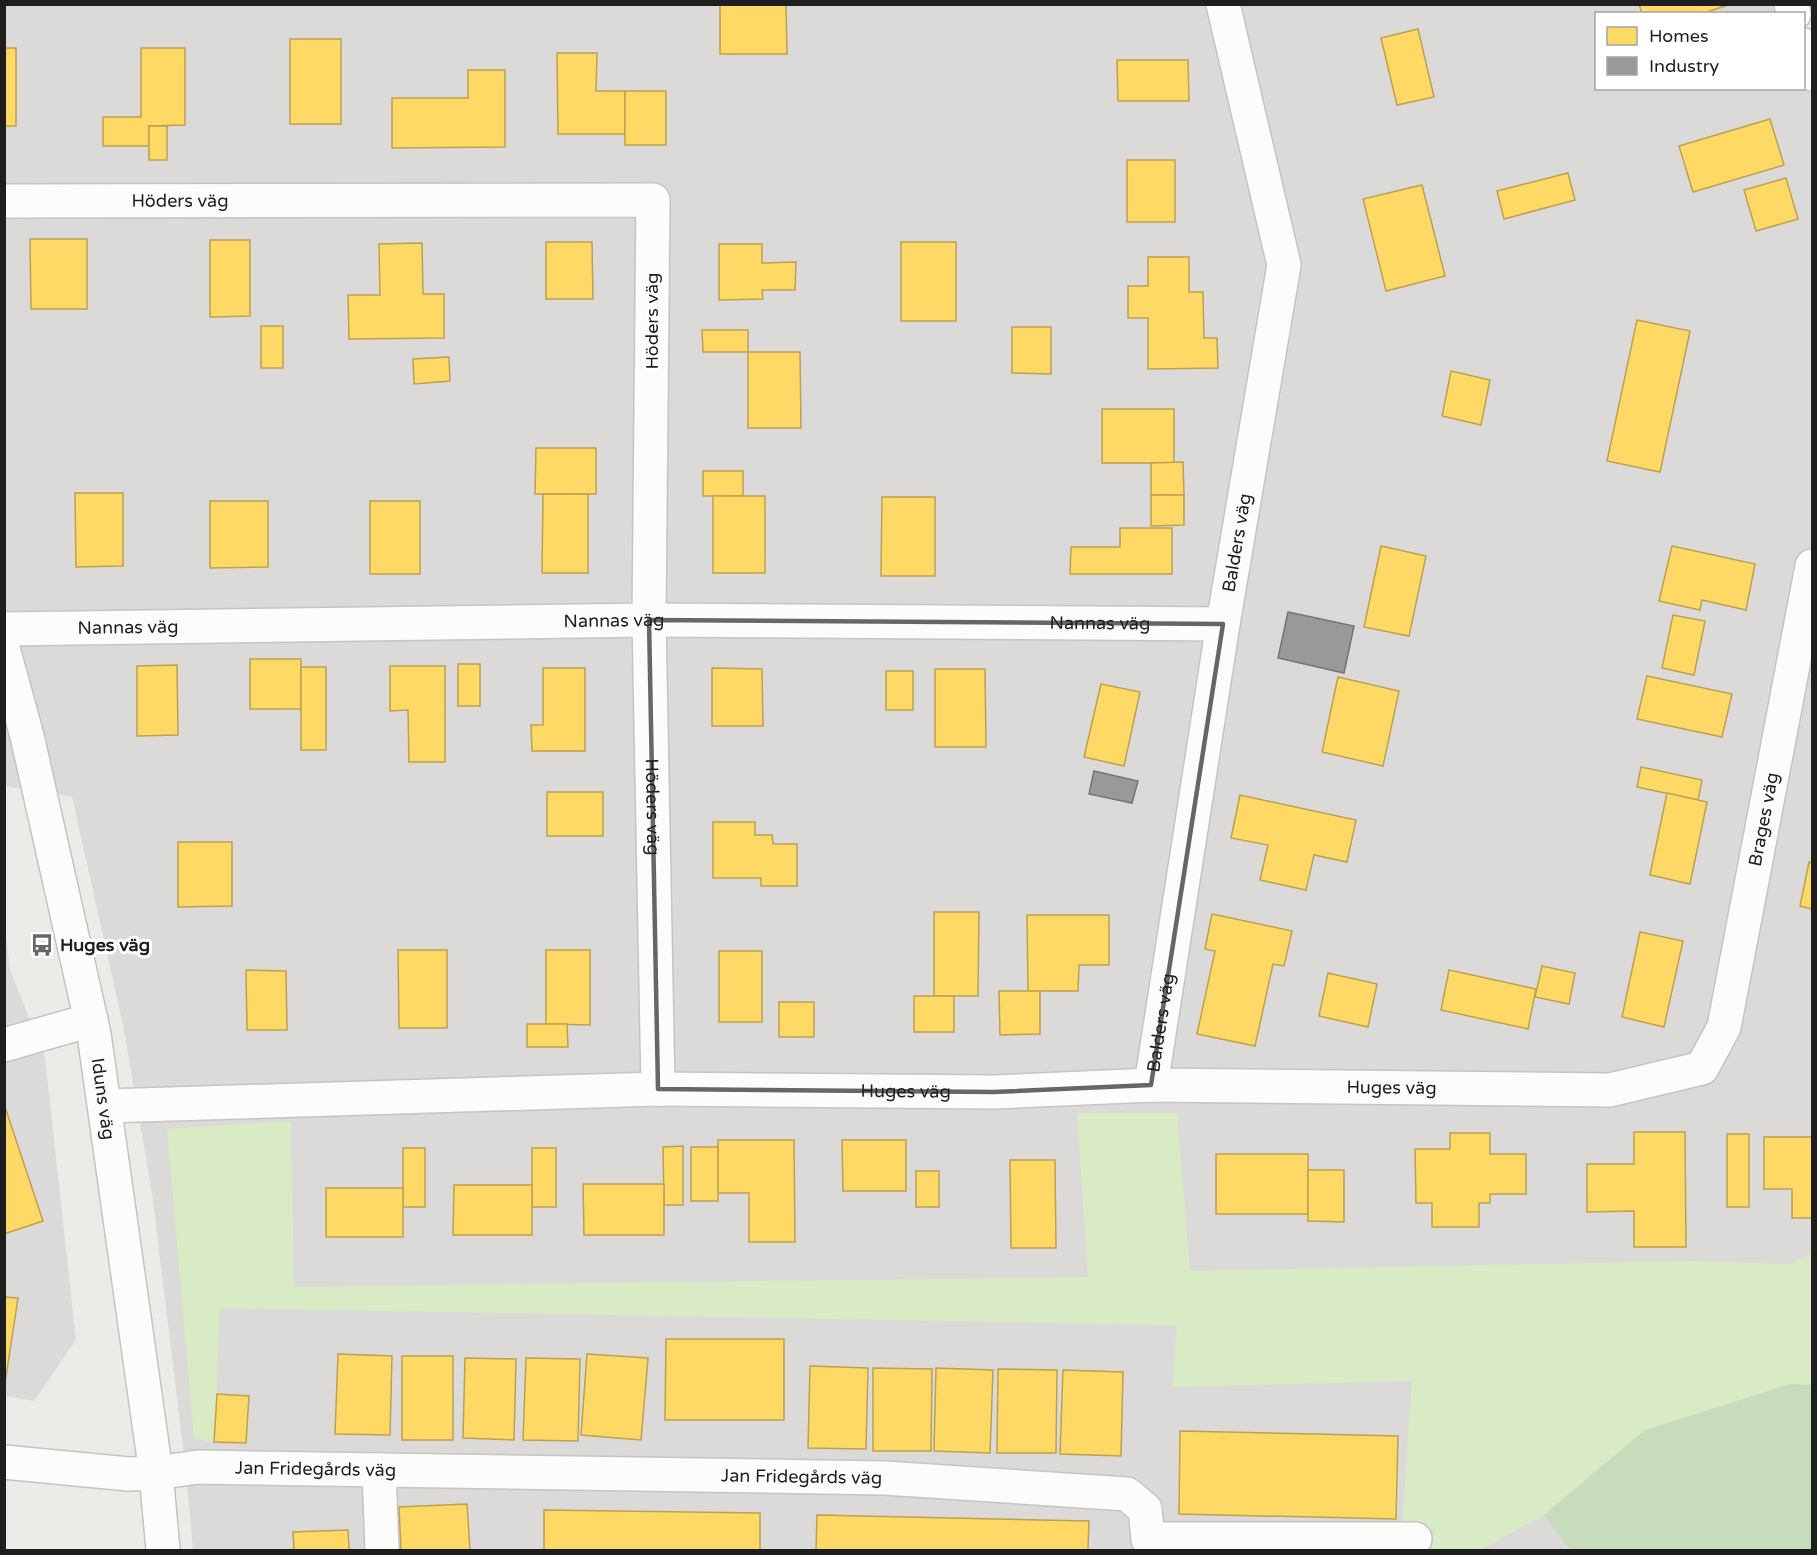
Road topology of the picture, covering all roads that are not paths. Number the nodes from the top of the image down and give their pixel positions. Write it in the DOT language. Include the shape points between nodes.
graph roads {
  1 [pos="1223,4"];
  2 [pos="1805,51"];
  3 [pos="1812,74"];
  4 [pos="4,201"];
  5 [pos="1812,566"];
  6 [pos="649,620"];
  7 [pos="1223,624"];
  8 [pos="4,629"];
  9 [pos="4,652"];
  10 [pos="91,1020"];
  11 [pos="4,1045"];
  12 [pos="1702,1068"];
  13 [pos="1151,1085"];
  14 [pos="658,1089"];
  15 [pos="106,1106"];
  16 [pos="4,1462"];
  17 [pos="379,1470"];
  18 [pos="156,1473"];
  19 [pos="1415,1539"];
  20 [pos="1148,1545"];
  21 [pos="163,1551"];
  22 [pos="382,1551"];
  1 -- 7 [label="street, Balders väg" via="1284,265"];
  2 -- 3 [label="street"];
  4 -- 6 [label="street, Höders väg" via="653,200"];
  5 -- 12 [label="street, Brages väg" via="1724,1027"];
  6 -- 7 [label="street, Nannas väg"];
  6 -- 8 [label="street, Nannas väg"];
  6 -- 14 [label="street, Höders väg"];
  7 -- 13 [label="street, Balders väg"];
  9 -- 10 [label="street, Iduns väg" via="27,736"];
  10 -- 11 [label="street"];
  10 -- 15 [label="street, Iduns väg"];
  12 -- 13 [label="street, Huges väg" via="1610,1090"];
  13 -- 14 [label="street, Huges väg" via="993,1092"];
  14 -- 15 [label="street, Huges väg"];
  15 -- 18 [label="street, Iduns väg"];
  16 -- 18 [label="street, Jan Fridegårds väg" via="128,1474"];
  17 -- 18 [label="street, Jan Fridegårds väg" via="198,1467"];
  17 -- 20 [label="street, Jan Fridegårds väg" via="884,1478 1127,1494 1145,1509"];
  17 -- 22 [label="street"];
  18 -- 21 [label="street, Iduns väg"];
  19 -- 20 [label="street, Jan Fridegårds väg"];
}
